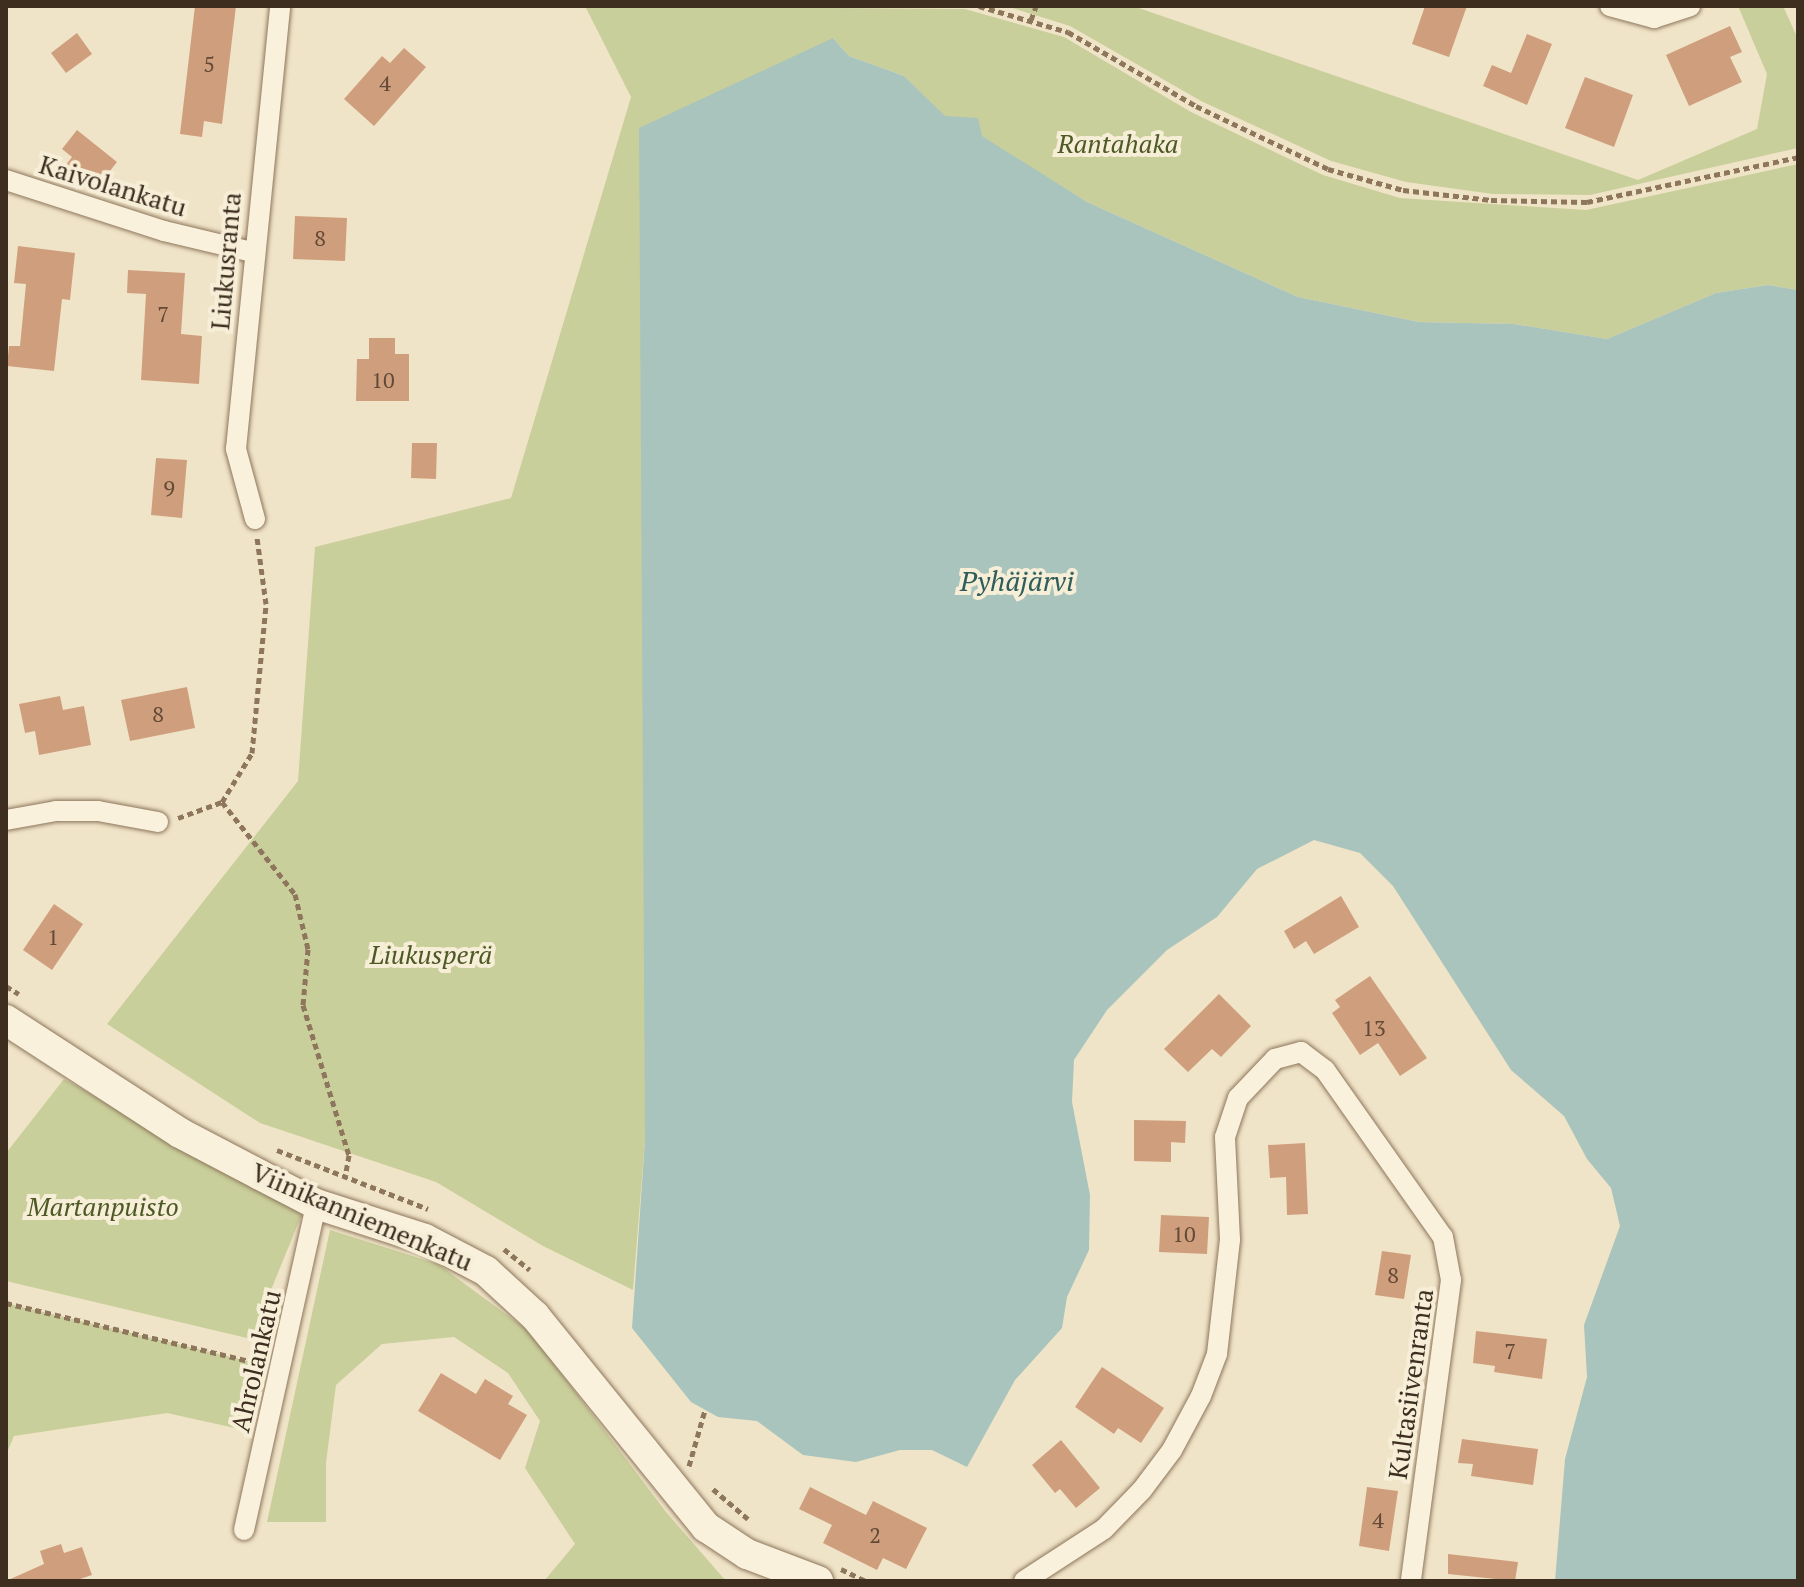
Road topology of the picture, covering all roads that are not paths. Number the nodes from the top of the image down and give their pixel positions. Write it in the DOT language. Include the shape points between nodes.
graph roads {
  1 [pos="280,6"];
  2 [pos="1610,6"];
  3 [pos="1690,6"];
  4 [pos="6,180"];
  5 [pos="252,252"];
  6 [pos="255,519"];
  7 [pos="6,820"];
  8 [pos="158,822"];
  9 [pos="6,1020"];
  10 [pos="316,1204"];
  11 [pos="244,1530"];
  12 [pos="818,1581"];
  13 [pos="1024,1581"];
  14 [pos="1411,1581"];
  1 -- 5 [label="street, Liukusranta"];
  2 -- 3 [label="street" via="1654,18"];
  4 -- 5 [label="street, Kaivolankatu" via="164,231"];
  5 -- 6 [label="street, Liukusranta" via="236,449"];
  7 -- 8 [label="street" via="98,811"];
  9 -- 10 [label="street, Viinikanniemenkatu" via="180,1133"];
  10 -- 11 [label="street, Ahrolankatu"];
  10 -- 12 [label="street, Viinikanniemenkatu" via="446,1248 507,1287 706,1527 747,1554"];
  13 -- 14 [label="street, Kultasiivenranta" via="1104,1529 1142,1490 1172,1450 1201,1396 1217,1354 1230,1240 1225,1137 1238,1098 1275,1059 1301,1052 1325,1070 1443,1237 1451,1280"];
}
